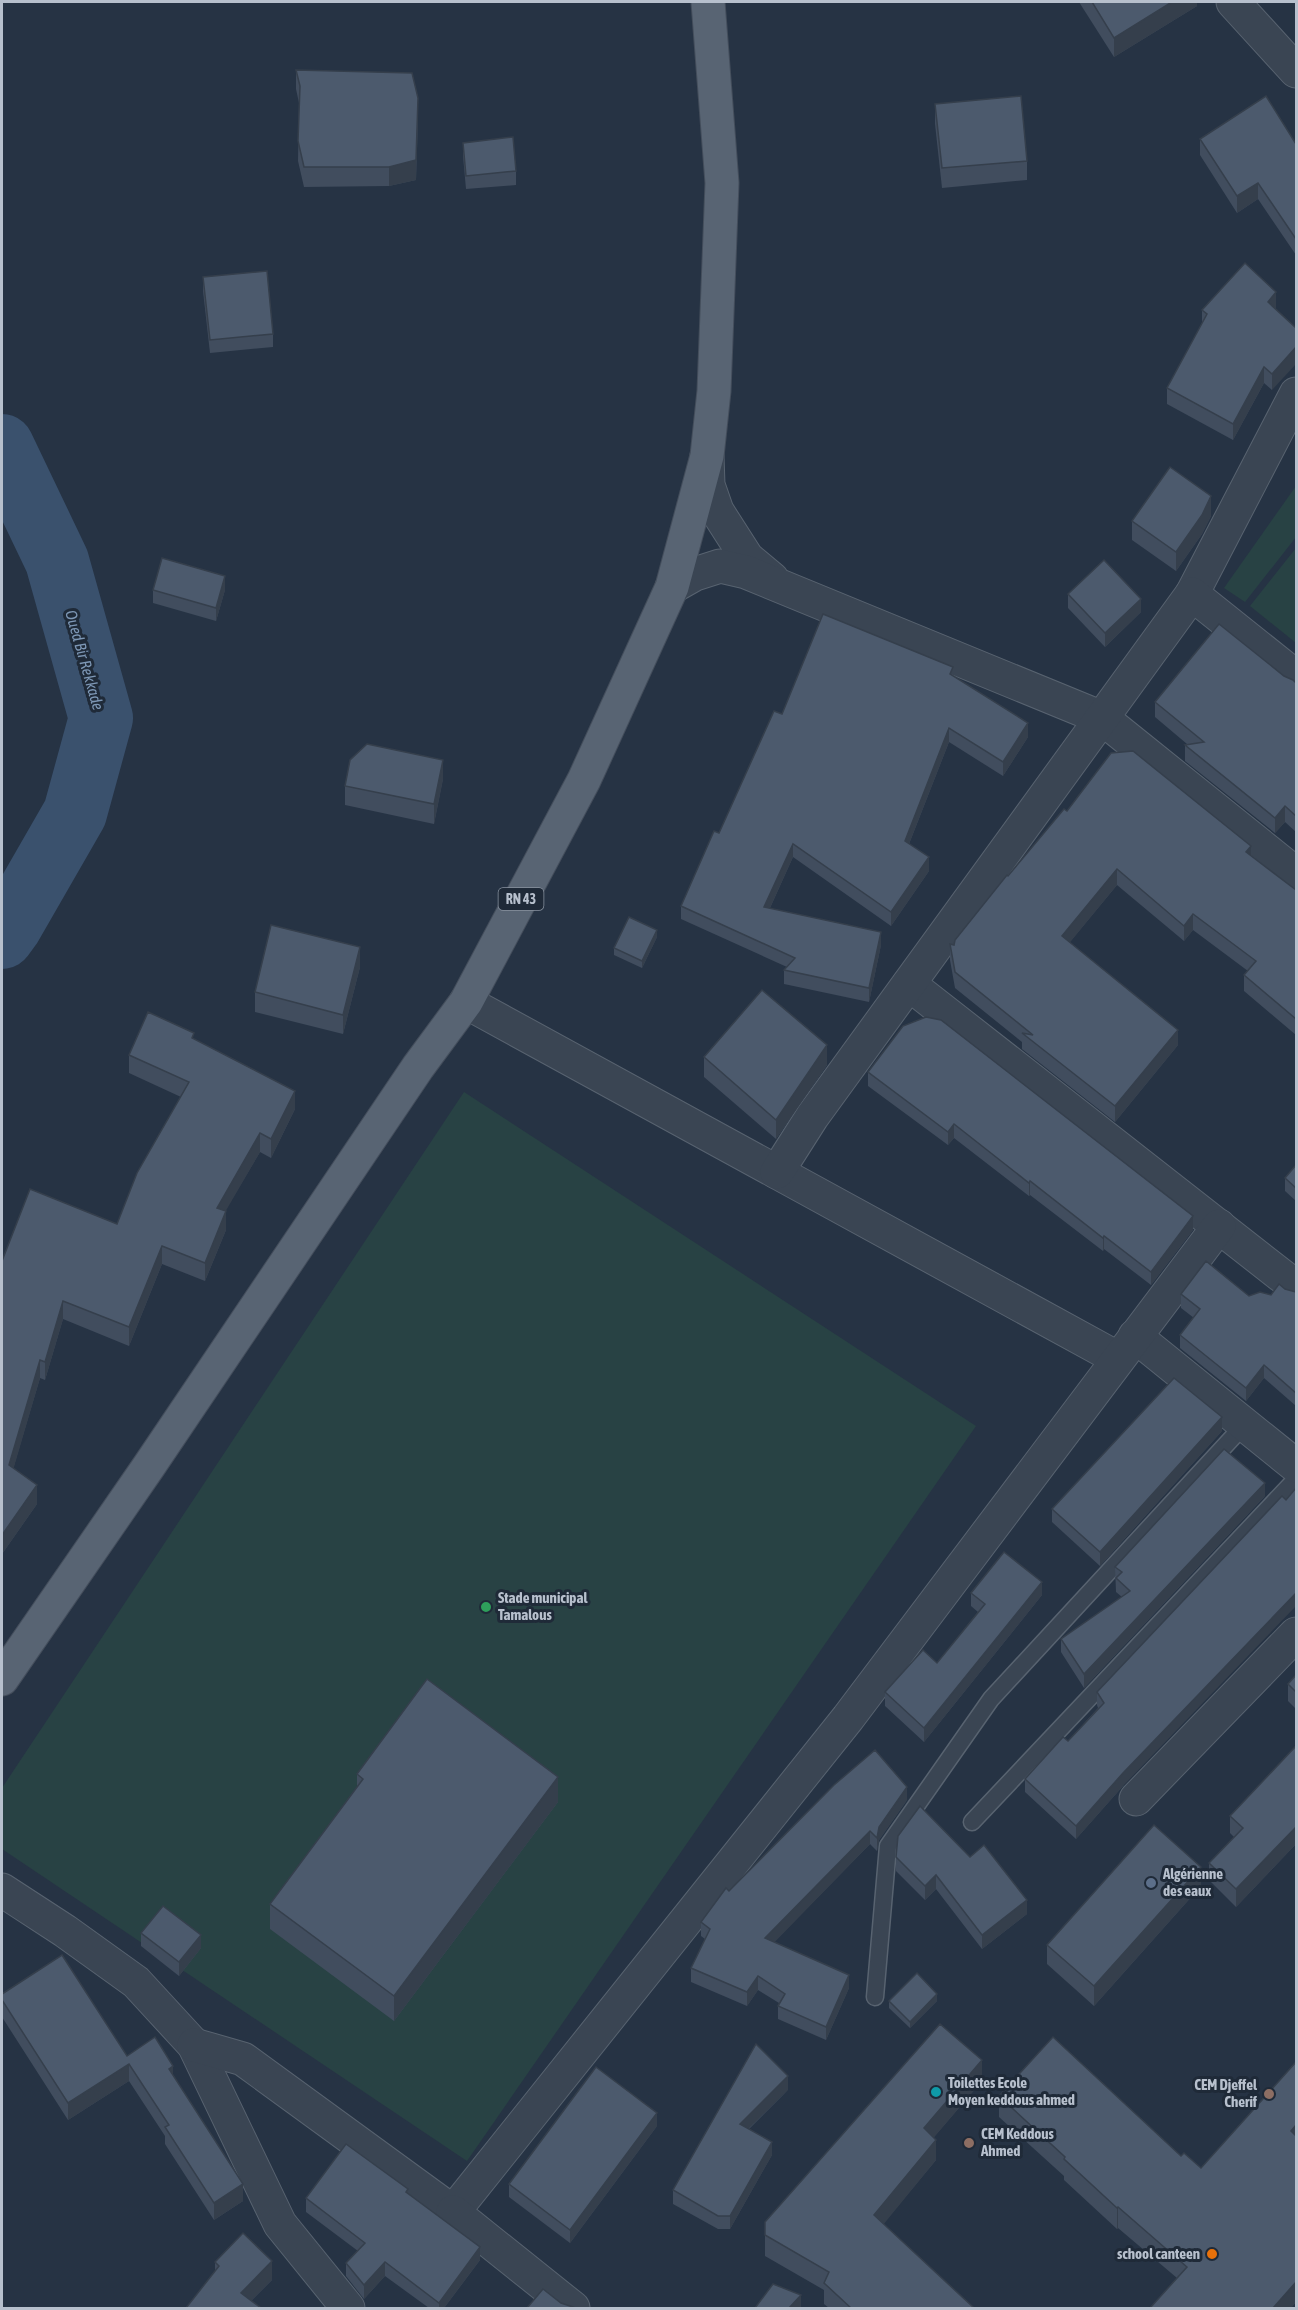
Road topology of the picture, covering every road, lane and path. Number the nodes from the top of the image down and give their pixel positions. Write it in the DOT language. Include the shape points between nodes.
graph roads {
  1 [pos="708,2"];
  2 [pos="1233,2"];
  3 [pos="1296,71"];
  4 [pos="1296,394"];
  5 [pos="707,456"];
  6 [pos="778,584"];
  7 [pos="672,587"];
  8 [pos="1192,594"];
  9 [pos="1296,677"];
  10 [pos="1102,718"];
  11 [pos="1296,874"];
  12 [pos="909,984"];
  13 [pos="466,1002"];
  14 [pos="777,1172"];
  15 [pos="1219,1226"];
  16 [pos="1296,1287"];
  17 [pos="1126,1347"];
  18 [pos="1245,1424"];
  19 [pos="1296,1466"];
  20 [pos="1296,1479"];
  21 [pos="1296,1634"];
  22 [pos="2,1679"];
  23 [pos="1136,1799"];
  24 [pos="972,1822"];
  25 [pos="2,1890"];
  26 [pos="875,1997"];
  27 [pos="194,2045"];
  28 [pos="453,2212"];
  29 [pos="348,2308"];
  30 [pos="573,2308"];
  1 -- 5 [label="main road, RN 43" via="722,183 714,391"];
  2 -- 3 [label="street"];
  4 -- 8 [label="street"];
  5 -- 6 [label="street" via="708,484 717,511 747,558"];
  5 -- 7 [label="main road, RN 43"];
  6 -- 7 [label="street" via="720,566"];
  6 -- 10 [label="street"];
  7 -- 13 [label="main road, RN 43" via="584,780"];
  8 -- 9 [label="street"];
  8 -- 10 [label="street"];
  10 -- 11 [label="street"];
  10 -- 12 [label="street"];
  12 -- 14 [label="street"];
  12 -- 15 [label="street"];
  13 -- 14 [label="street"];
  13 -- 22 [label="main road, RN 43"];
  14 -- 17 [label="street"];
  15 -- 16 [label="street"];
  15 -- 17 [label="street"];
  17 -- 18 [label="street"];
  17 -- 28 [label="street" via="848,1718"];
  18 -- 19 [label="street"];
  18 -- 26 [label="lane" via="991,1699 888,1846"];
  20 -- 24 [label="lane"];
  21 -- 23 [label="street"];
  25 -- 27 [label="street" via="136,1982"];
  27 -- 28 [label="street" via="243,2059"];
  27 -- 29 [label="street" via="280,2224"];
  28 -- 30 [label="street"];
}
